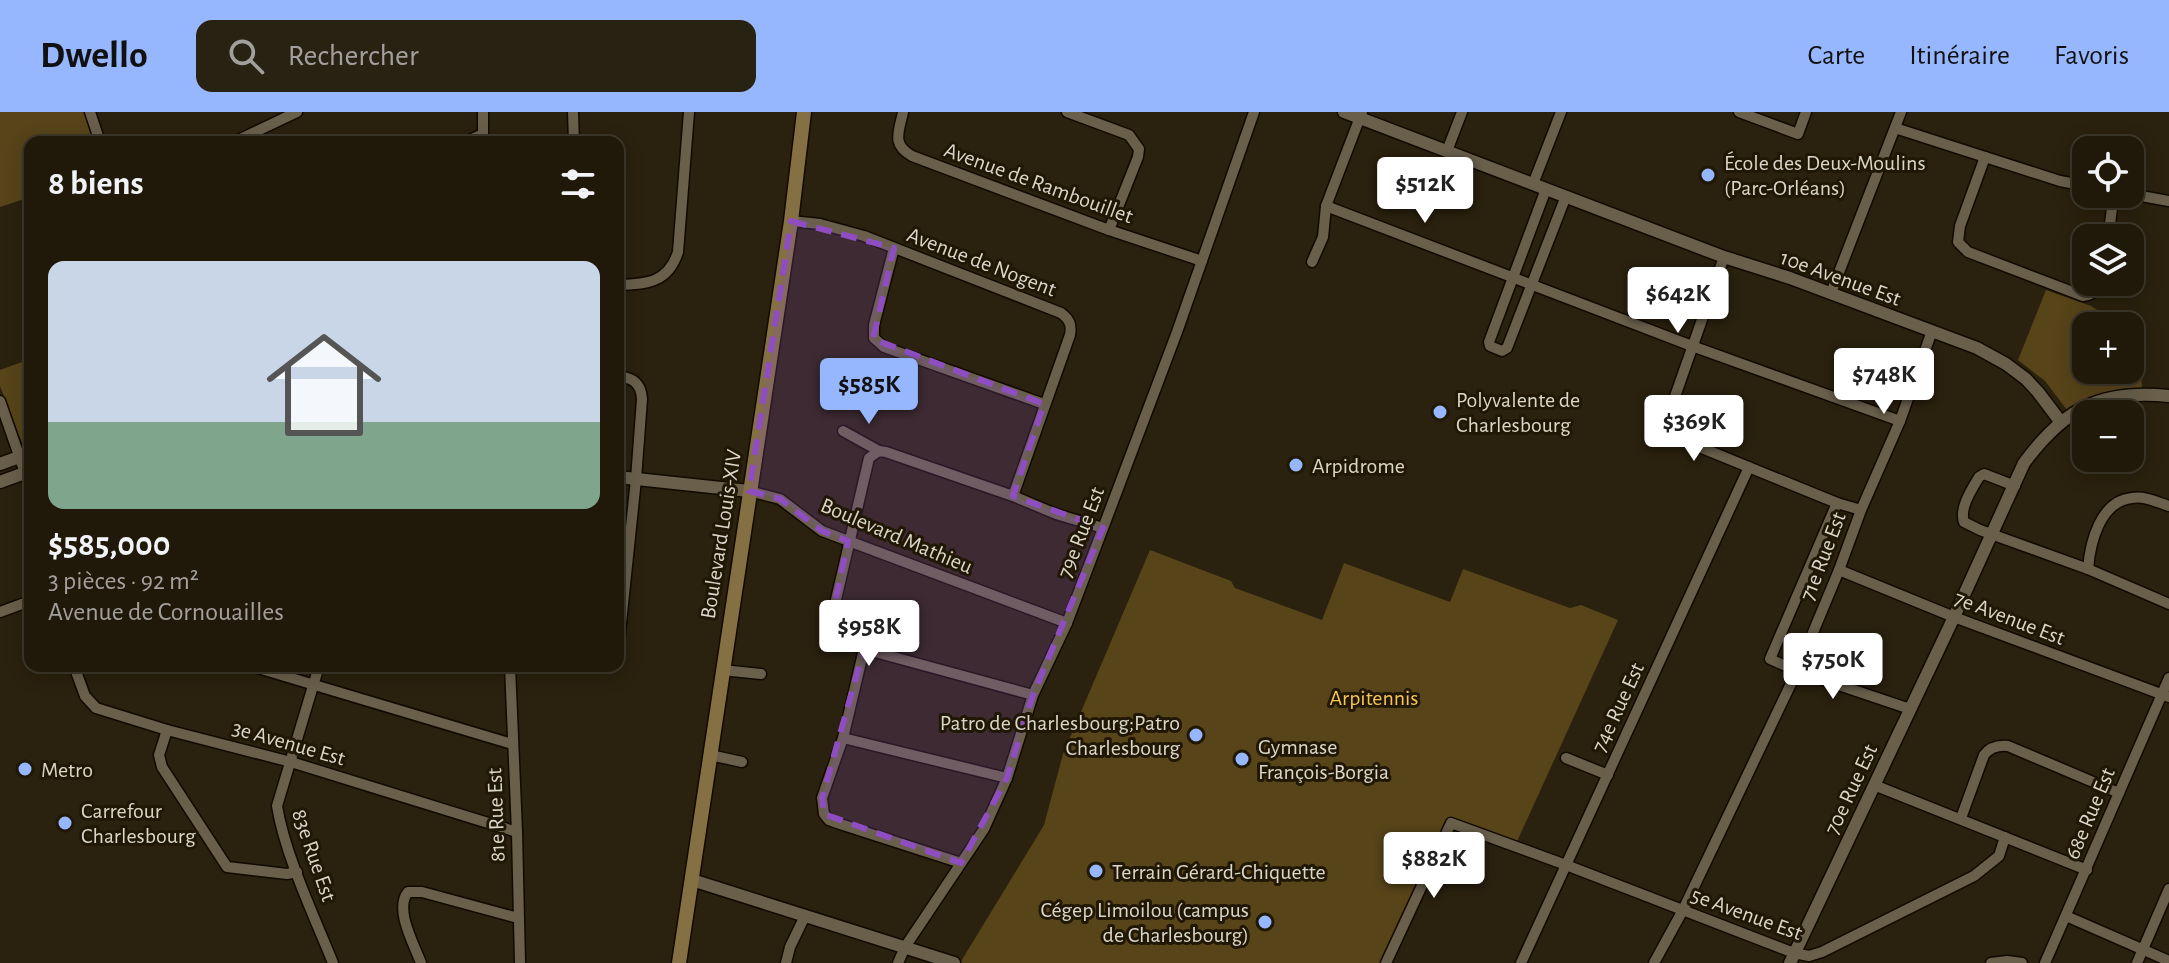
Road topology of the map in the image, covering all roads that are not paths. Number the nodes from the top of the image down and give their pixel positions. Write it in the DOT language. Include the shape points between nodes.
graph roads {
  1 [pos="90,112"];
  2 [pos="297,112"];
  3 [pos="483,112"];
  4 [pos="573,112"];
  5 [pos="689,112"];
  6 [pos="804,112"];
  7 [pos="903,112"];
  8 [pos="1067,112"];
  9 [pos="1254,112"];
  10 [pos="1344,112"];
  11 [pos="1462,112"];
  12 [pos="1561,112"];
  13 [pos="1739,112"];
  14 [pos="1806,112"];
  15 [pos="1901,112"];
  16 [pos="1361,115"];
  17 [pos="1895,128"];
  18 [pos="98,136"];
  19 [pos="247,136"];
  20 [pos="483,136"];
  21 [pos="574,136"];
  22 [pos="1447,151"];
  23 [pos="1985,157"];
  24 [pos="2072,183"];
  25 [pos="1540,186"];
  26 [pos="1566,196"];
  27 [pos="2144,197"];
  28 [pos="2169,201"];
  29 [pos="1326,206"];
  30 [pos="791,221"];
  31 [pos="1109,230"];
  32 [pos="894,248"];
  33 [pos="1724,257"];
  34 [pos="1202,261"];
  35 [pos="1312,262"];
  36 [pos="1512,277"];
  37 [pos="624,285"];
  38 [pos="1532,285"];
  39 [pos="2072,292"];
  40 [pos="1831,293"];
  41 [pos="1932,331"];
  42 [pos="1692,346"];
  43 [pos="624,377"];
  44 [pos="2169,396"];
  45 [pos="0,401"];
  46 [pos="1044,404"];
  47 [pos="1900,421"];
  48 [pos="2060,421"];
  49 [pos="843,431"];
  50 [pos="879,451"];
  51 [pos="24,453"];
  52 [pos="24,455"];
  53 [pos="0,464"];
  54 [pos="1749,467"];
  55 [pos="24,473"];
  56 [pos="624,478"];
  57 [pos="636,479"];
  58 [pos="0,482"];
  59 [pos="2015,486"];
  60 [pos="749,491"];
  61 [pos="1013,496"];
  62 [pos="1837,503"];
  63 [pos="2169,506"];
  64 [pos="1861,510"];
  65 [pos="1103,528"];
  66 [pos="1991,534"];
  67 [pos="848,541"];
  68 [pos="624,566"];
  69 [pos="2088,569"];
  70 [pos="1839,570"];
  71 [pos="24,603"];
  72 [pos="2169,604"];
  73 [pos="0,612"];
  74 [pos="1954,617"];
  75 [pos="1067,623"];
  76 [pos="864,649"];
  77 [pos="722,670"];
  78 [pos="1797,671"];
  79 [pos="76,672"];
  80 [pos="271,672"];
  81 [pos="317,672"];
  82 [pos="510,672"];
  83 [pos="761,674"];
  84 [pos="2169,678"];
  85 [pos="313,685"];
  86 [pos="1033,695"];
  87 [pos="2165,696"];
  88 [pos="1910,709"];
  89 [pos="167,730"];
  90 [pos="843,738"];
  91 [pos="512,744"];
  92 [pos="710,755"];
  93 [pos="1566,758"];
  94 [pos="291,762"];
  95 [pos="742,762"];
  96 [pos="1608,775"];
  97 [pos="1007,778"];
  98 [pos="1874,785"];
  99 [pos="2119,793"];
  100 [pos="1961,818"];
  101 [pos="517,832"];
  102 [pos="2005,837"];
  103 [pos="961,863"];
  104 [pos="1566,865"];
  105 [pos="2087,870"];
  106 [pos="297,872"];
  107 [pos="692,880"];
  108 [pos="2169,889"];
  109 [pos="1683,910"];
  110 [pos="805,916"];
  111 [pos="2066,916"];
  112 [pos="518,918"];
  113 [pos="905,947"];
  114 [pos="2143,950"];
  115 [pos="1792,958"];
  116 [pos="2169,961"];
  117 [pos="333,963"];
  118 [pos="421,963"];
  119 [pos="520,963"];
  120 [pos="679,963"];
  121 [pos="786,963"];
  122 [pos="898,963"];
  123 [pos="954,963"];
  124 [pos="1386,963"];
  125 [pos="1521,963"];
  126 [pos="1654,963"];
  127 [pos="1991,963"];
  128 [pos="2022,963"];
  129 [pos="2045,963"];
  130 [pos="2137,963"];
  1 -- 18 [label="street"];
  2 -- 19 [label="street"];
  3 -- 20 [label="street"];
  4 -- 21 [label="street"];
  5 -- 37 [label="street" via="674,265 653,281"];
  6 -- 30 [label="main road, Boulevard Louis-XIV"];
  7 -- 31 [label="street, Avenue de Rambouillet" via="898,141 904,152"];
  8 -- 31 [label="street" via="1129,135 1139,149"];
  9 -- 34 [label="street, 79e Rue Est"];
  10 -- 16 [label="street, 10e Avenue Est"];
  11 -- 22 [label="street"];
  12 -- 25 [label="street"];
  13 -- 14 [label="street" via="1798,134"];
  15 -- 17 [label="street"];
  16 -- 22 [label="street, 10e Avenue Est"];
  16 -- 29 [label="street"];
  17 -- 23 [label="street"];
  17 -- 40 [label="street"];
  22 -- 25 [label="street, 10e Avenue Est"];
  23 -- 24 [label="street"];
  23 -- 39 [label="street" via="1958,242 1968,252"];
  25 -- 26 [label="street, 10e Avenue Est"];
  25 -- 36 [label="street"];
  26 -- 33 [label="street, 10e Avenue Est"];
  26 -- 38 [label="street"];
  27 -- 28 [label="street"];
  29 -- 35 [label="street" via="1323,237"];
  29 -- 36 [label="street"];
  30 -- 32 [label="street, Avenue de Nogent" via="835,228"];
  30 -- 60 [label="main road, Boulevard Louis-XIV"];
  31 -- 34 [label="street, Avenue de Rambouillet"];
  32 -- 46 [label="street" via="874,325 877,342"];
  32 -- 46 [label="street, Avenue de Nogent" via="1067,317 1070,335"];
  33 -- 40 [label="street, 10e Avenue Est"];
  33 -- 42 [label="street"];
  34 -- 65 [label="street, 79e Rue Est"];
  36 -- 38 [label="street"];
  36 -- 38 [label="street" via="1489,342 1495,349 1507,348"];
  38 -- 42 [label="street"];
  40 -- 41 [label="street, 10e Avenue Est"];
  41 -- 47 [label="street, 71e Rue Est"];
  41 -- 48 [label="street, 10e Avenue Est" via="2006,364 2026,379"];
  42 -- 47 [label="street"];
  42 -- 54 [label="street" via="1671,420 1697,446"];
  43 -- 57 [label="street" via="641,390"];
  44 -- 48 [label="street" via="2121,396"];
  45 -- 51 [label="street"];
  46 -- 61 [label="street, Avenue de Nogent"];
  47 -- 64 [label="street, 71e Rue Est"];
  48 -- 59 [label="street, 70e Rue Est" via="2024,463"];
  49 -- 50 [label="street"];
  50 -- 61 [label="street"];
  50 -- 67 [label="street" via="866,465"];
  52 -- 53 [label="street"];
  54 -- 62 [label="street"];
  54 -- 96 [label="street, 74e Rue Est"];
  55 -- 58 [label="street"];
  56 -- 57 [label="street, Boulevard Mathieu"];
  57 -- 60 [label="street, Boulevard Mathieu"];
  57 -- 68 [label="street"];
  59 -- 66 [label="street, 70e Rue Est"];
  59 -- 66 [label="street" via="1984,474 1977,480 1961,517"];
  60 -- 67 [label="street, Boulevard Mathieu" via="780,499 822,531"];
  60 -- 77 [label="main road, Boulevard Louis-XIV"];
  61 -- 65 [label="street"];
  62 -- 64 [label="street"];
  62 -- 78 [label="street, 71e Rue Est" via="1770,659"];
  63 -- 69 [label="street" via="2135,497 2114,505 2100,522"];
  64 -- 70 [label="street, 71e Rue Est"];
  65 -- 75 [label="street, 79e Rue Est"];
  66 -- 69 [label="street"];
  66 -- 74 [label="street, 70e Rue Est"];
  67 -- 75 [label="street, Boulevard Mathieu"];
  67 -- 76 [label="street" via="831,629 845,643"];
  69 -- 72 [label="street"];
  70 -- 74 [label="street, 7e Avenue Est"];
  70 -- 78 [label="street, 71e Rue Est"];
  71 -- 73 [label="street"];
  74 -- 87 [label="street, 7e Avenue Est"];
  74 -- 88 [label="street, 70e Rue Est"];
  75 -- 86 [label="street, 79e Rue Est"];
  76 -- 86 [label="street"];
  76 -- 90 [label="street"];
  77 -- 83 [label="street"];
  77 -- 92 [label="main road, Boulevard Louis-XIV"];
  78 -- 88 [label="street"];
  78 -- 109 [label="street, 71e Rue Est"];
  79 -- 89 [label="street, 3e Avenue Est" via="96,708"];
  80 -- 85 [label="street"];
  81 -- 85 [label="street, 83e Rue Est"];
  82 -- 91 [label="street, 81e Rue Est"];
  84 -- 87 [label="street, 68e Rue Est"];
  85 -- 91 [label="street"];
  85 -- 94 [label="street, 83e Rue Est"];
  86 -- 97 [label="street, 79e Rue Est"];
  87 -- 99 [label="street, 68e Rue Est"];
  88 -- 98 [label="street, 70e Rue Est"];
  89 -- 94 [label="street, 3e Avenue Est"];
  89 -- 106 [label="street" via="159,755 162,767 227,867"];
  90 -- 97 [label="street"];
  90 -- 103 [label="street" via="822,798 829,820"];
  91 -- 101 [label="street, 81e Rue Est"];
  92 -- 95 [label="street"];
  92 -- 107 [label="main road, Boulevard Louis-XIV"];
  93 -- 96 [label="street"];
  94 -- 101 [label="street, 3e Avenue Est"];
  94 -- 106 [label="street, 83e Rue Est" via="277,806"];
  96 -- 104 [label="street, 74e Rue Est"];
  97 -- 103 [label="street, 79e Rue Est" via="984,829"];
  98 -- 100 [label="street"];
  98 -- 115 [label="street, 70e Rue Est"];
  99 -- 100 [label="street" via="2000,745 1984,755"];
  99 -- 105 [label="street, 68e Rue Est"];
  100 -- 102 [label="street"];
  101 -- 112 [label="street, 81e Rue Est"];
  102 -- 105 [label="street"];
  102 -- 115 [label="street, 5e Avenue Est" via="1999,856 1974,876 1822,952"];
  103 -- 113 [label="street, 79e Rue Est"];
  104 -- 109 [label="street, 5e Avenue Est"];
  104 -- 124 [label="street, 5e Avenue Est" via="1451,823"];
  104 -- 125 [label="street, 74e Rue Est"];
  105 -- 111 [label="street, 68e Rue Est"];
  106 -- 117 [label="street, 83e Rue Est"];
  107 -- 110 [label="street"];
  107 -- 120 [label="main road, Boulevard Louis-XIV"];
  108 -- 114 [label="street"];
  109 -- 115 [label="street, 5e Avenue Est"];
  109 -- 126 [label="street, 71e Rue Est"];
  110 -- 113 [label="street"];
  110 -- 121 [label="street"];
  111 -- 114 [label="street"];
  111 -- 129 [label="street, 68e Rue Est"];
  112 -- 118 [label="street" via="408,892 403,912"];
  112 -- 119 [label="street, 81e Rue Est"];
  113 -- 122 [label="street, 79e Rue Est"];
  113 -- 123 [label="street"];
  114 -- 116 [label="street"];
  114 -- 130 [label="street"];
  127 -- 128 [label="street"];
}
